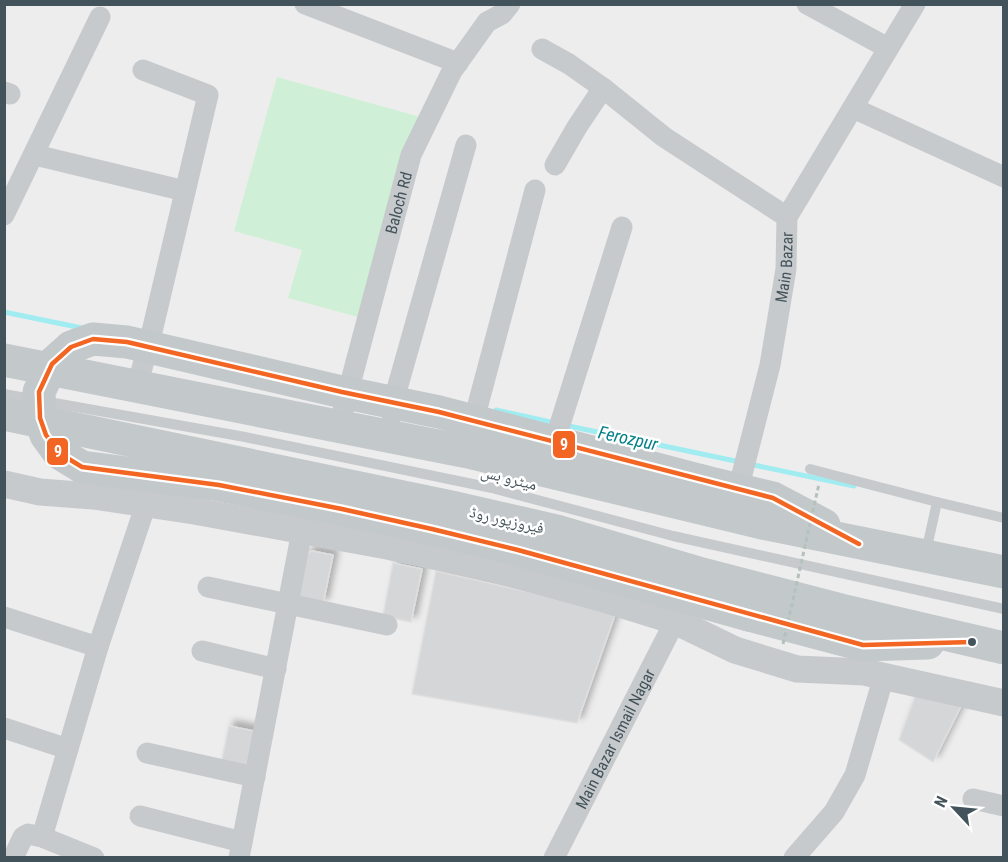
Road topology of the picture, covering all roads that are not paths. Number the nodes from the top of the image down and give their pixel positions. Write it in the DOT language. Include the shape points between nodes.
graph roads {
  1 [pos="305,4"];
  2 [pos="480,4"];
  3 [pos="807,4"];
  4 [pos="915,4"];
  5 [pos="506,9"];
  6 [pos="100,17"];
  7 [pos="888,48"];
  8 [pos="542,49"];
  9 [pos="458,63"];
  10 [pos="143,70"];
  11 [pos="603,88"];
  12 [pos="853,108"];
  13 [pos="466,145"];
  14 [pos="35,155"];
  15 [pos="555,165"];
  16 [pos="1004,177"];
  17 [pos="535,190"];
  18 [pos="186,191"];
  19 [pos="4,215"];
  20 [pos="787,217"];
  21 [pos="622,227"];
  22 [pos="4,360"];
  23 [pos="137,386"];
  24 [pos="4,394"];
  25 [pos="4,414"];
  26 [pos="339,426"];
  27 [pos="387,436"];
  28 [pos="468,452"];
  29 [pos="810,469"];
  30 [pos="546,470"];
  31 [pos="4,484"];
  32 [pos="738,490"];
  33 [pos="937,502"];
  34 [pos="146,504"];
  35 [pos="1004,518"];
  36 [pos="302,531"];
  37 [pos="859,543"];
  38 [pos="925,557"];
  39 [pos="1004,572"];
  40 [pos="208,587"];
  41 [pos="288,604"];
  42 [pos="1004,609"];
  43 [pos="4,617"];
  44 [pos="675,621"];
  45 [pos="387,625"];
  46 [pos="988,645"];
  47 [pos="98,647"];
  48 [pos="202,651"];
  49 [pos="276,669"];
  50 [pos="884,676"];
  51 [pos="1004,703"];
  52 [pos="4,728"];
  53 [pos="68,749"];
  54 [pos="147,753"];
  55 [pos="255,777"];
  56 [pos="973,799"];
  57 [pos="1004,806"];
  58 [pos="140,816"];
  59 [pos="42,837"];
  60 [pos="241,850"];
  61 [pos="13,858"];
  62 [pos="94,858"];
  63 [pos="554,858"];
  64 [pos="794,858"];
  1 -- 9 [label="street"];
  2 -- 5 [label="street"];
  3 -- 7 [label="street"];
  4 -- 7 [label="street, Main Bazar"];
  5 -- 9 [label="street, Baloch Rd" via="487,22"];
  6 -- 14 [label="street"];
  7 -- 12 [label="street, Main Bazar"];
  8 -- 11 [label="street"];
  9 -- 26 [label="street, Baloch Rd" via="411,155"];
  10 -- 18 [label="street" via="208,95"];
  11 -- 15 [label="street"];
  11 -- 20 [label="street" via="664,137"];
  12 -- 16 [label="street"];
  12 -- 20 [label="street, Main Bazar"];
  13 -- 27 [label="street"];
  14 -- 18 [label="street"];
  14 -- 19 [label="street"];
  17 -- 28 [label="street" via="476,406"];
  18 -- 23 [label="street"];
  20 -- 32 [label="street, Main Bazar" via="786,269 770,365"];
  21 -- 30 [label="street"];
  22 -- 23 [label="main road"];
  23 -- 26 [label="main road"];
  24 -- 42 [label="lane, میٹرو بس" via="245,437 492,488 673,536"];
  25 -- 46 [label="main road, فیروزپور روڈ" via="557,531 702,574"];
  26 -- 27 [label="main road"];
  27 -- 28 [label="main road"];
  28 -- 30 [label="main road"];
  29 -- 33 [label="lane"];
  30 -- 37 [label="main road"];
  31 -- 34 [label="street"];
  32 -- 37 [label="main road" via="773,498"];
  32 -- 46 [label="main road, bridge" via="439,412 127,342 93,339 71,347 52,364 39,392 40,418 46,435 59,453 82,467 219,485 432,529 863,645"];
  33 -- 35 [label="lane"];
  33 -- 38 [label="lane"];
  34 -- 36 [label="street"];
  34 -- 47 [label="street"];
  36 -- 41 [label="street"];
  36 -- 44 [label="street" via="494,570"];
  37 -- 38 [label="main road"];
  38 -- 39 [label="main road"];
  40 -- 41 [label="street"];
  41 -- 45 [label="street"];
  41 -- 49 [label="street"];
  43 -- 47 [label="street"];
  44 -- 50 [label="street" via="735,650 797,669"];
  44 -- 63 [label="street, Main Bazar Ismail Nagar"];
  47 -- 53 [label="street"];
  48 -- 49 [label="street"];
  49 -- 55 [label="street"];
  50 -- 51 [label="street"];
  50 -- 64 [label="street" via="855,775 834,812"];
  52 -- 53 [label="street"];
  53 -- 59 [label="street"];
  54 -- 55 [label="street"];
  55 -- 60 [label="street"];
  56 -- 57 [label="street"];
  58 -- 60 [label="street"];
  59 -- 61 [label="street" via="26,834"];
  59 -- 62 [label="street"];
}
